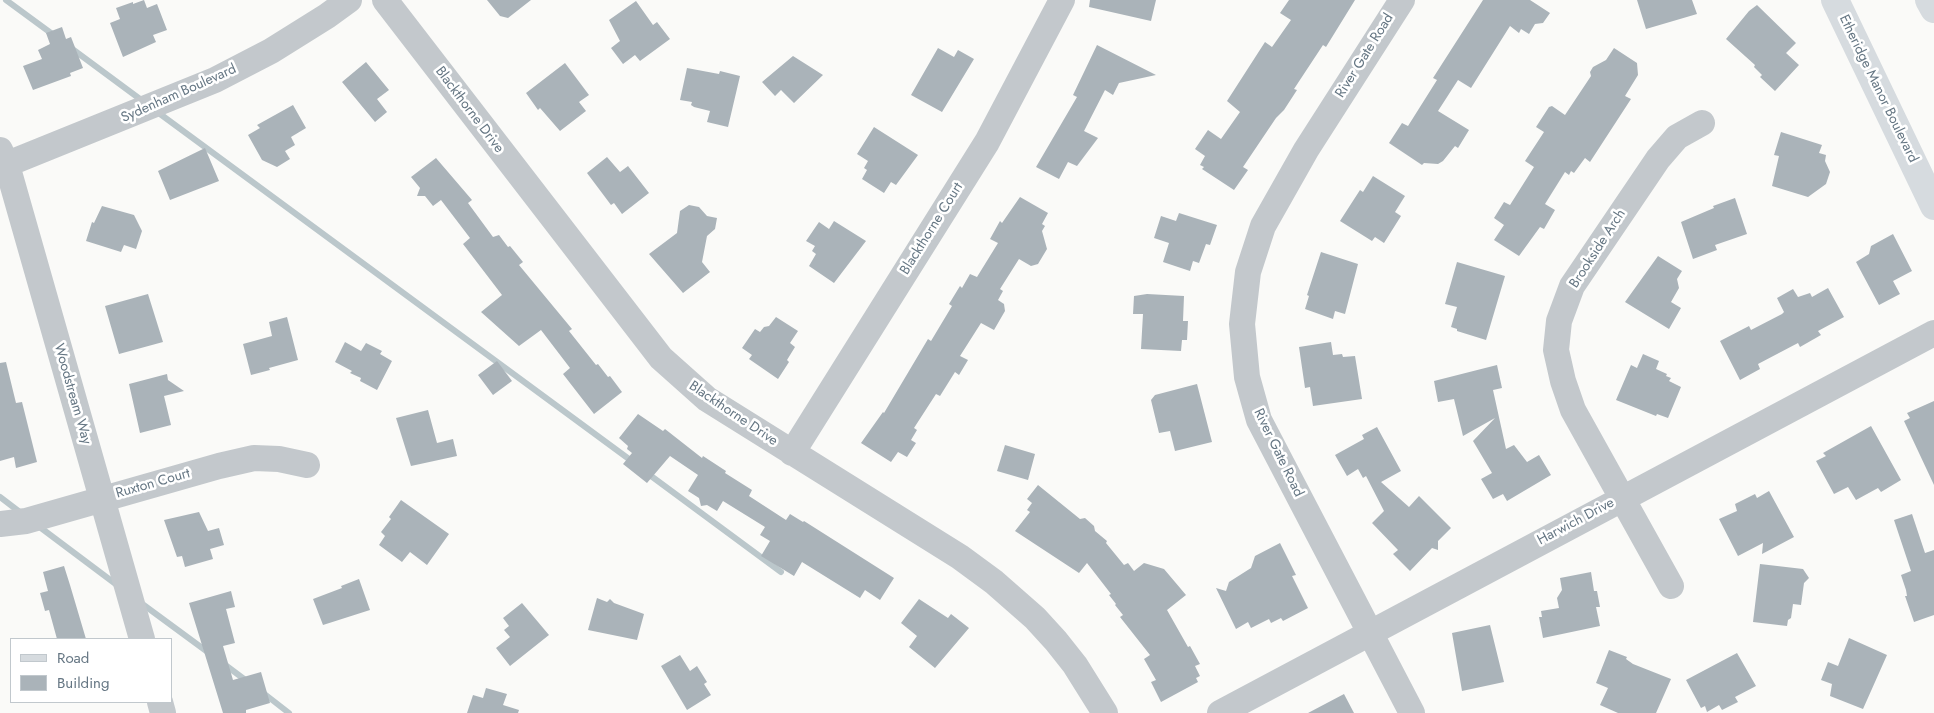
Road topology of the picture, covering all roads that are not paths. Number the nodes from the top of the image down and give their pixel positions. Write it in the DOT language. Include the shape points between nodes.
graph roads {
  1 [pos="348,0"];
  2 [pos="385,0"];
  3 [pos="1062,0"];
  4 [pos="1402,0"];
  5 [pos="1835,0"];
  6 [pos="1929,0"];
  7 [pos="1934,9"];
  8 [pos="1702,123"];
  9 [pos="2,161"];
  10 [pos="1934,206"];
  11 [pos="1934,333"];
  12 [pos="792,453"];
  13 [pos="307,465"];
  14 [pos="102,498"];
  15 [pos="1622,498"];
  16 [pos="0,524"];
  17 [pos="1671,586"];
  18 [pos="1369,633"];
  19 [pos="142,638"];
  20 [pos="1105,713"];
  21 [pos="1220,713"];
  22 [pos="1412,713"];
  1 -- 9 [label="street, Sydenham Boulevard" via="328,16 215,80"];
  2 -- 12 [label="street, Blackthorne Drive" via="661,358 707,399"];
  3 -- 12 [label="street, Blackthorne Court" via="992,133"];
  4 -- 18 [label="street, River Gate Road" via="1306,150 1267,218 1248,272 1242,324 1247,377 1259,420"];
  5 -- 10 [label="main road, Etheridge Manor Boulevard"];
  6 -- 7 [label="main road"];
  8 -- 15 [label="street, Brookside Arch" via="1678,137 1658,159 1572,286 1559,322 1556,350 1573,410"];
  9 -- 14 [label="street, Woodstream Way"];
  11 -- 15 [label="street, Harwich Drive"];
  12 -- 20 [label="street, Blackthorne Drive" via="960,557 994,582 1056,641"];
  13 -- 14 [label="street, Ruxton Court" via="254,458"];
  14 -- 16 [label="street, Ruxton Court" via="26,521"];
  14 -- 19 [label="street, Woodstream Way"];
  15 -- 17 [label="street, Brookside Arch"];
  15 -- 18 [label="street, Harwich Drive"];
  18 -- 21 [label="street, Harwich Drive"];
  18 -- 22 [label="street, River Gate Road"];
}
